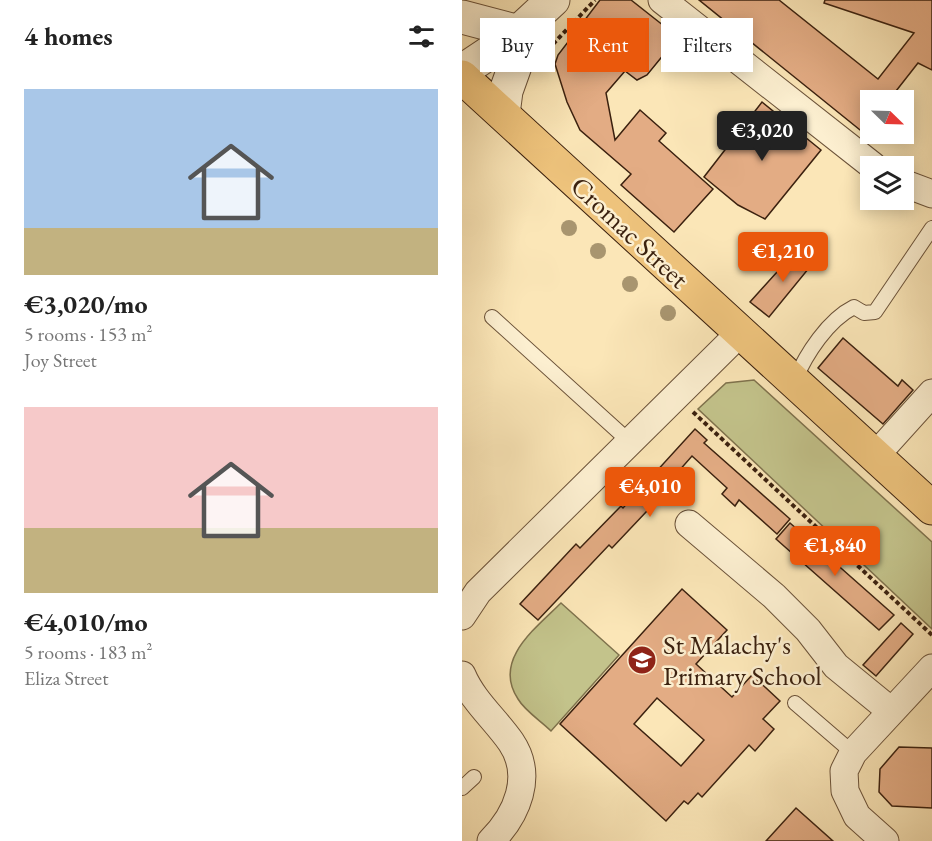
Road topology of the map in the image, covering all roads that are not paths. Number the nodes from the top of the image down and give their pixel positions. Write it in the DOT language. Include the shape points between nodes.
graph roads {
  1 [pos="662,0"];
  2 [pos="462,17"];
  3 [pos="534,18"];
  4 [pos="480,58"];
  5 [pos="462,71"];
  6 [pos="513,72"];
  7 [pos="462,77"];
  8 [pos="503,114"];
  9 [pos="860,156"];
  10 [pos="914,187"];
  11 [pos="932,194"];
  12 [pos="932,228"];
  13 [pos="492,317"];
  14 [pos="740,333"];
  15 [pos="794,382"];
  16 [pos="932,393"];
  17 [pos="631,443"];
  18 [pos="875,456"];
  19 [pos="932,508"];
  20 [pos="689,524"];
  21 [pos="462,616"];
  22 [pos="462,675"];
  23 [pos="929,677"];
  24 [pos="795,703"];
  25 [pos="891,711"];
  26 [pos="848,762"];
  27 [pos="474,777"];
  28 [pos="462,788"];
  29 [pos="491,841"];
  30 [pos="885,841"];
  1 -- 9 [label="street"];
  2 -- 3 [label="street"];
  4 -- 5 [label="street"];
  6 -- 8 [label="street"];
  7 -- 8 [label="main road, Cromac Street"];
  8 -- 14 [label="main road, Cromac Street"];
  10 -- 11 [label="street"];
  12 -- 15 [label="lane" via="875,312 864,313 854,307 844,312 805,357"];
  13 -- 17 [label="lane"];
  14 -- 15 [label="main road, Cromac Street"];
  14 -- 17 [label="street"];
  15 -- 18 [label="main road, Cromac Street"];
  16 -- 18 [label="street"];
  17 -- 21 [label="street" via="478,592"];
  18 -- 19 [label="main road, Cromac Street"];
  20 -- 25 [label="street" via="774,596 836,666"];
  22 -- 29 [label="street" via="468,689 512,743 521,767 518,802 504,828"];
  23 -- 25 [label="street"];
  24 -- 26 [label="lane"];
  25 -- 26 [label="street"];
  26 -- 30 [label="street" via="845,791 857,816"];
  27 -- 28 [label="lane"];
}
